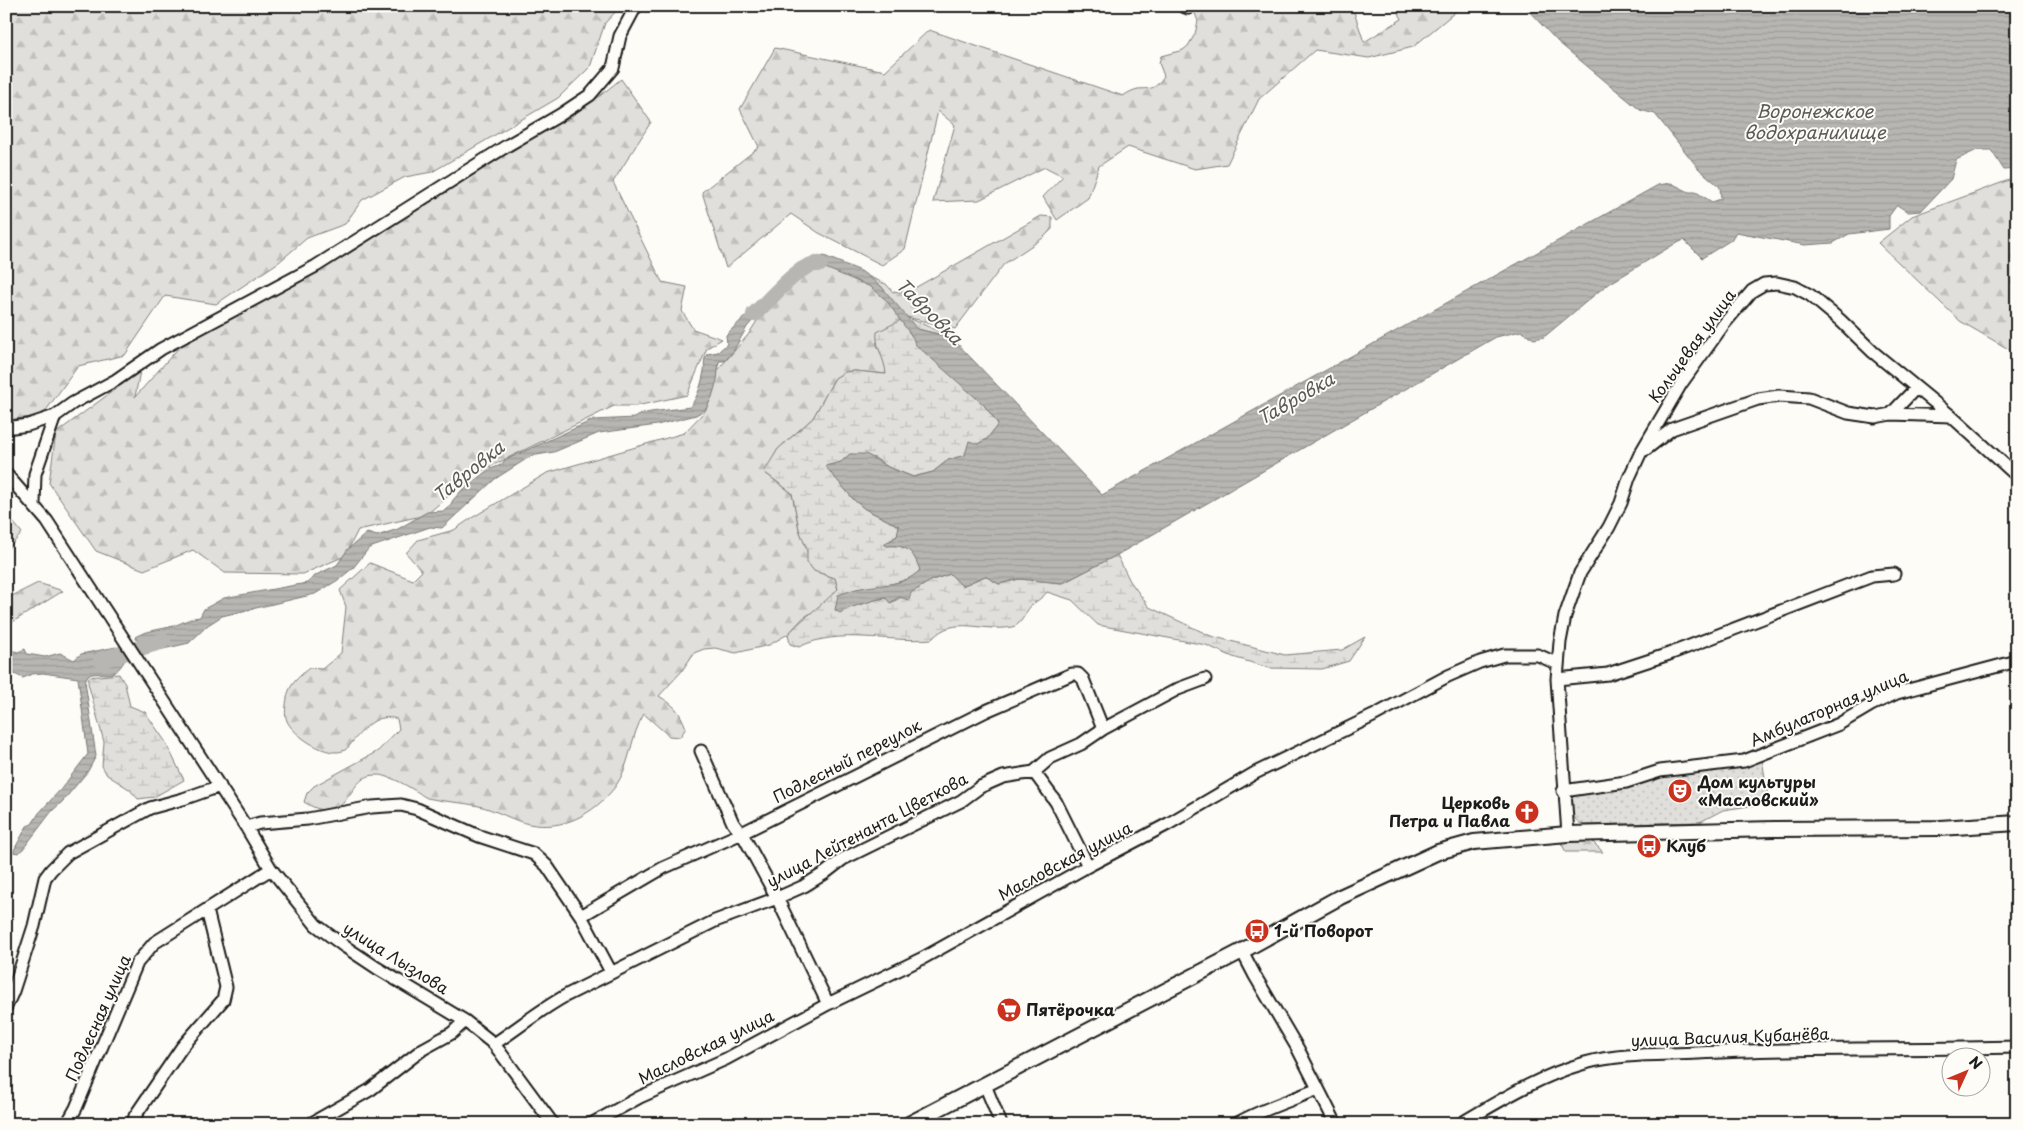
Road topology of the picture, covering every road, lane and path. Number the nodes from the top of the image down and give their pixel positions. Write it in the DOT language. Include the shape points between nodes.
graph roads {
  1 [pos="636,6"];
  2 [pos="1915,389"];
  3 [pos="1891,414"];
  4 [pos="55,416"];
  5 [pos="1951,416"];
  6 [pos="6,428"];
  7 [pos="1640,454"];
  8 [pos="6,474"];
  9 [pos="2017,476"];
  10 [pos="34,504"];
  11 [pos="1894,574"];
  12 [pos="2017,661"];
  13 [pos="1558,664"];
  14 [pos="1204,679"];
  15 [pos="1557,679"];
  16 [pos="1103,729"];
  17 [pos="701,751"];
  18 [pos="1034,772"];
  19 [pos="220,786"];
  20 [pos="1563,791"];
  21 [pos="2017,823"];
  22 [pos="246,827"];
  23 [pos="740,834"];
  24 [pos="1568,834"];
  25 [pos="1088,866"];
  26 [pos="270,869"];
  27 [pos="777,898"];
  28 [pos="207,910"];
  29 [pos="581,916"];
  30 [pos="1242,950"];
  31 [pos="611,972"];
  32 [pos="828,1004"];
  33 [pos="6,1007"];
  34 [pos="466,1021"];
  35 [pos="494,1044"];
  36 [pos="2017,1047"];
  37 [pos="985,1085"];
  38 [pos="1318,1089"];
  39 [pos="67,1124"];
  40 [pos="133,1124"];
  41 [pos="310,1124"];
  42 [pos="553,1124"];
  43 [pos="591,1124"];
  44 [pos="909,1124"];
  45 [pos="1001,1124"];
  46 [pos="1236,1124"];
  47 [pos="1336,1124"];
  48 [pos="1460,1124"];
  1 -- 4 [label="street" via="620,36 613,68 590,95 316,266 160,349"];
  2 -- 3 [label="street"];
  2 -- 5 [label="street, Кольцевая улица"];
  2 -- 7 [label="street, Кольцевая улица" via="1810,295 1795,287 1764,284 1752,292 1724,324 1681,384"];
  3 -- 5 [label="street, Кольцевая улица"];
  3 -- 7 [label="street, Кольцевая улица" via="1875,417 1848,413 1809,398 1779,396 1758,399 1672,429"];
  4 -- 6 [label="street"];
  4 -- 10 [label="street" via="35,474"];
  5 -- 9 [label="street, Кольцевая улица"];
  7 -- 13 [label="street, Кольцевая улица" via="1609,527 1580,572 1565,616"];
  8 -- 10 [label="street, улица Лызлова"];
  10 -- 19 [label="street, улица Лызлова"];
  11 -- 15 [label="street" via="1872,576 1608,674"];
  12 -- 20 [label="street, Амбулаторная улица" via="1897,693 1840,724 1744,761 1660,771 1626,782"];
  13 -- 15 [label="street, Кольцевая улица"];
  13 -- 25 [label="street, Масловская улица" via="1538,655 1504,655 1480,662 1255,773"];
  14 -- 16 [label="street, улица Лейтенанта Цветкова" via="1178,689"];
  15 -- 20 [label="street, Кольцевая улица"];
  16 -- 18 [label="street, улица Лейтенанта Цветкова" via="1081,744 1050,758"];
  16 -- 23 [label="street, Подлесный переулок" via="1083,679 1072,674 978,715"];
  17 -- 23 [label="street"];
  18 -- 25 [label="street" via="1056,802"];
  18 -- 27 [label="street, улица Лейтенанта Цветкова" via="1004,777 980,787 961,800 843,859 825,873"];
  19 -- 22 [label="street, улица Лызлова"];
  19 -- 33 [label="street" via="150,808 68,854 50,870"];
  20 -- 24 [label="street, Кольцевая улица"];
  21 -- 24 [label="main road" via="1940,828"];
  22 -- 26 [label="street, улица Лызлова"];
  22 -- 29 [label="street" via="372,807 401,805 417,809 479,836 534,854 547,866"];
  23 -- 27 [label="street"];
  23 -- 29 [label="street, Подлесный переулок" via="663,868"];
  24 -- 30 [label="main road" via="1483,840 1438,852 1340,897"];
  25 -- 32 [label="street, Масловская улица" via="923,958"];
  26 -- 28 [label="street, Подлесная улица"];
  26 -- 34 [label="street, улица Лызлова" via="323,930 377,968"];
  27 -- 31 [label="street, улица Лейтенанта Цветкова" via="715,921"];
  27 -- 32 [label="street"];
  28 -- 39 [label="street, Подлесная улица" via="154,942 137,963"];
  28 -- 40 [label="street" via="226,987 224,1000 182,1047 135,1116"];
  29 -- 31 [label="street"];
  30 -- 37 [label="main road"];
  30 -- 38 [label="street"];
  31 -- 35 [label="street, улица Лейтенанта Цветкова" via="544,1007"];
  32 -- 43 [label="street, Масловская улица" via="726,1059 640,1097"];
  34 -- 35 [label="street, улица Лызлова"];
  34 -- 41 [label="street" via="370,1090"];
  35 -- 42 [label="street, улица Лызлова"];
  36 -- 48 [label="street, улица Василия Кубанёва" via="1781,1049 1603,1058 1522,1087"];
  37 -- 44 [label="main road"];
  37 -- 45 [label="street"];
  38 -- 46 [label="street"];
  38 -- 47 [label="street"];
}
